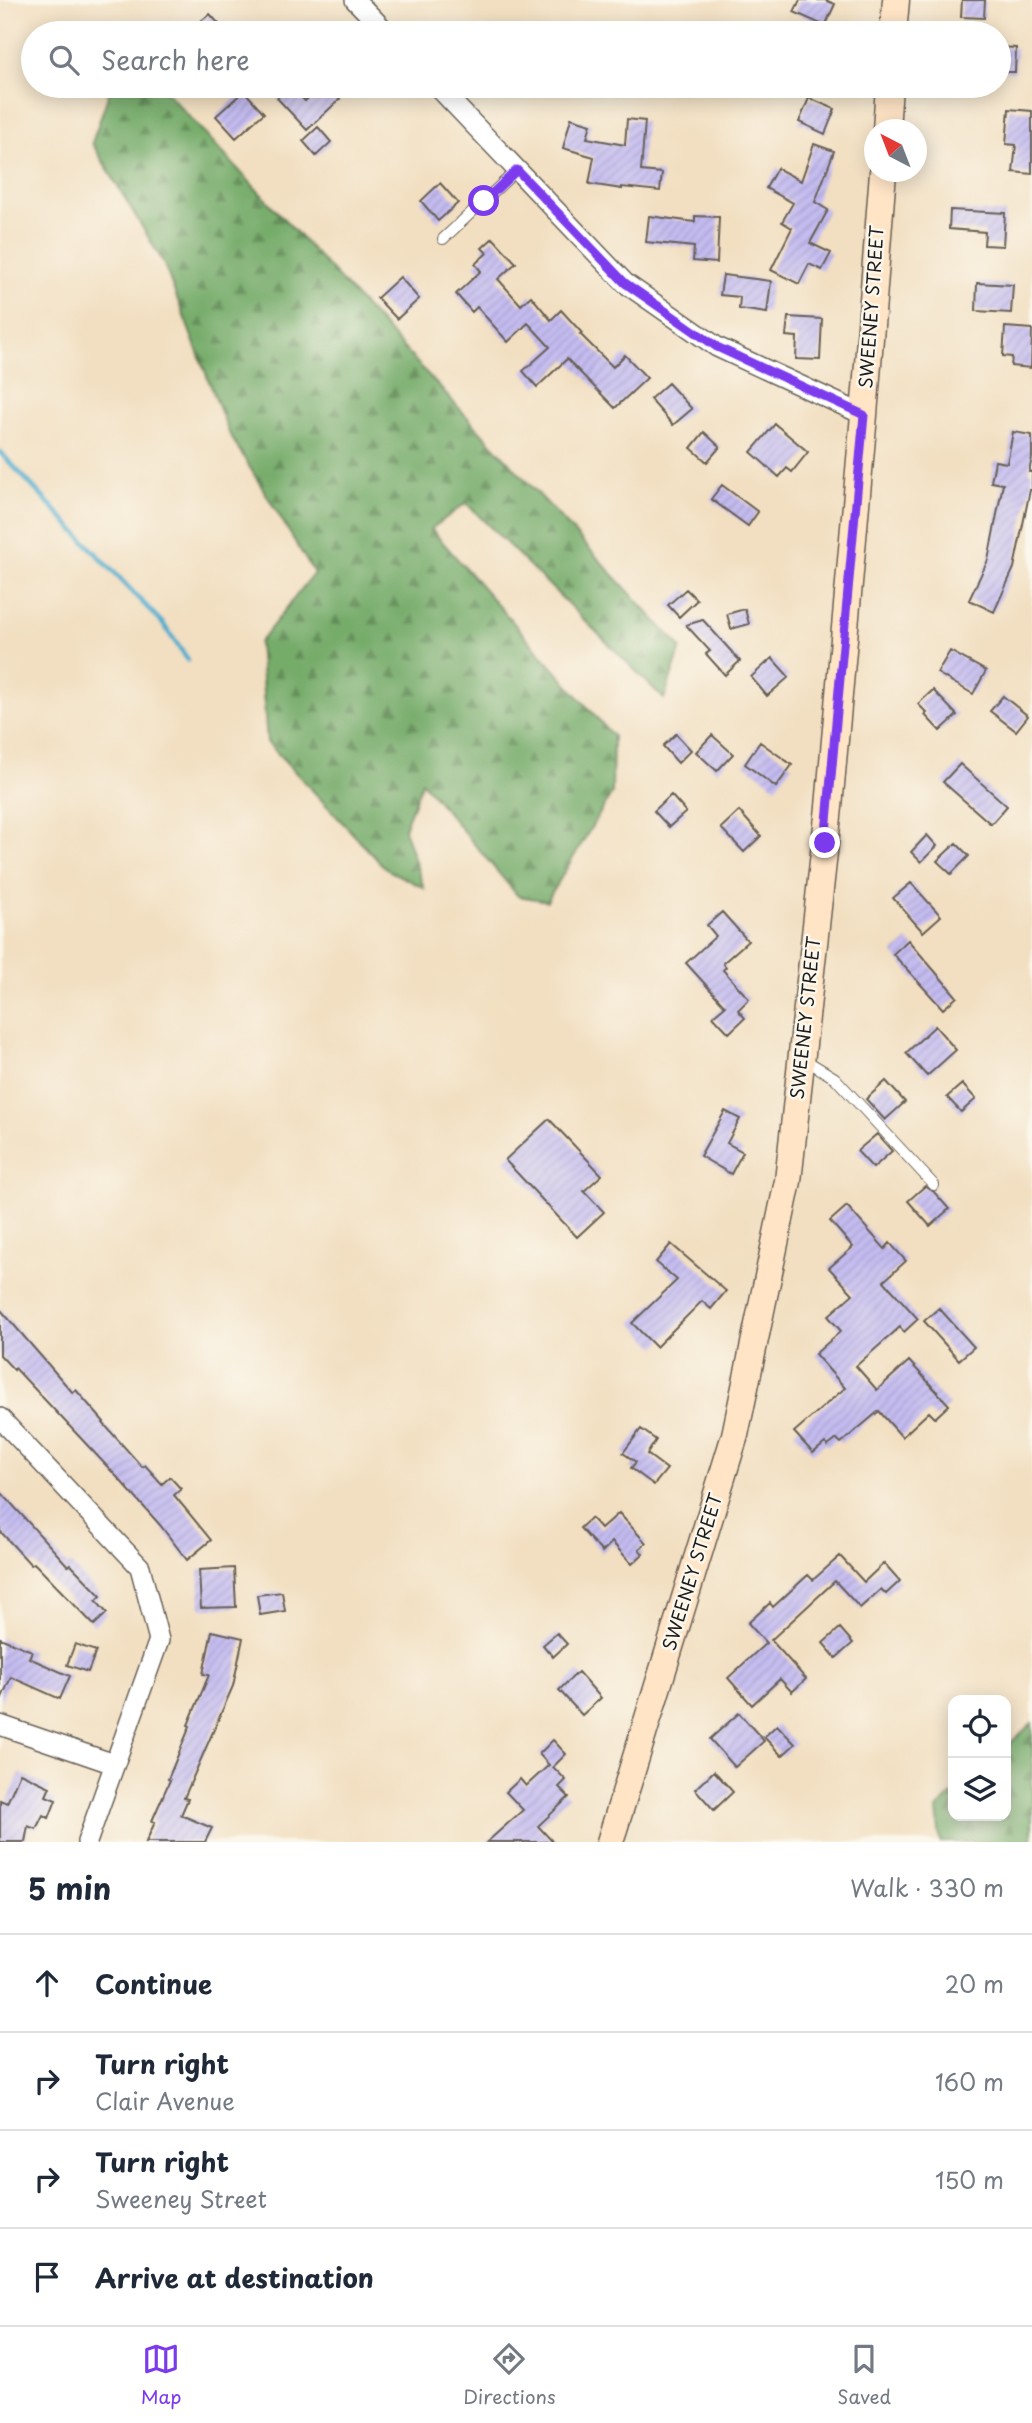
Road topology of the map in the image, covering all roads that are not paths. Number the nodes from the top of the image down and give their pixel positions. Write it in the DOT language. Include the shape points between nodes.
graph roads {
  1 [pos="355,0"];
  2 [pos="896,0"];
  3 [pos="375,21"];
  4 [pos="894,21"];
  5 [pos="448,98"];
  6 [pos="888,98"];
  7 [pos="887,119"];
  8 [pos="517,170"];
  9 [pos="882,182"];
  10 [pos="443,239"];
  11 [pos="864,415"];
  12 [pos="802,1057"];
  13 [pos="934,1185"];
  14 [pos="0,1418"];
  15 [pos="0,1725"];
  16 [pos="114,1764"];
  17 [pos="87,1842"];
  18 [pos="610,1842"];
  1 -- 3 [label="street"];
  2 -- 4 [label="street"];
  5 -- 8 [label="street"];
  6 -- 7 [label="street"];
  8 -- 10 [label="lane"];
  8 -- 11 [label="street" via="625,283 717,347"];
  9 -- 11 [label="street, SWEENEY STREET"];
  11 -- 12 [label="street, SWEENEY STREET"];
  12 -- 13 [label="lane" via="835,1078"];
  12 -- 18 [label="street, SWEENEY STREET" via="788,1181 735,1435"];
  14 -- 16 [label="street" via="140,1567 159,1640"];
  15 -- 16 [label="street"];
  16 -- 17 [label="street"];
}
